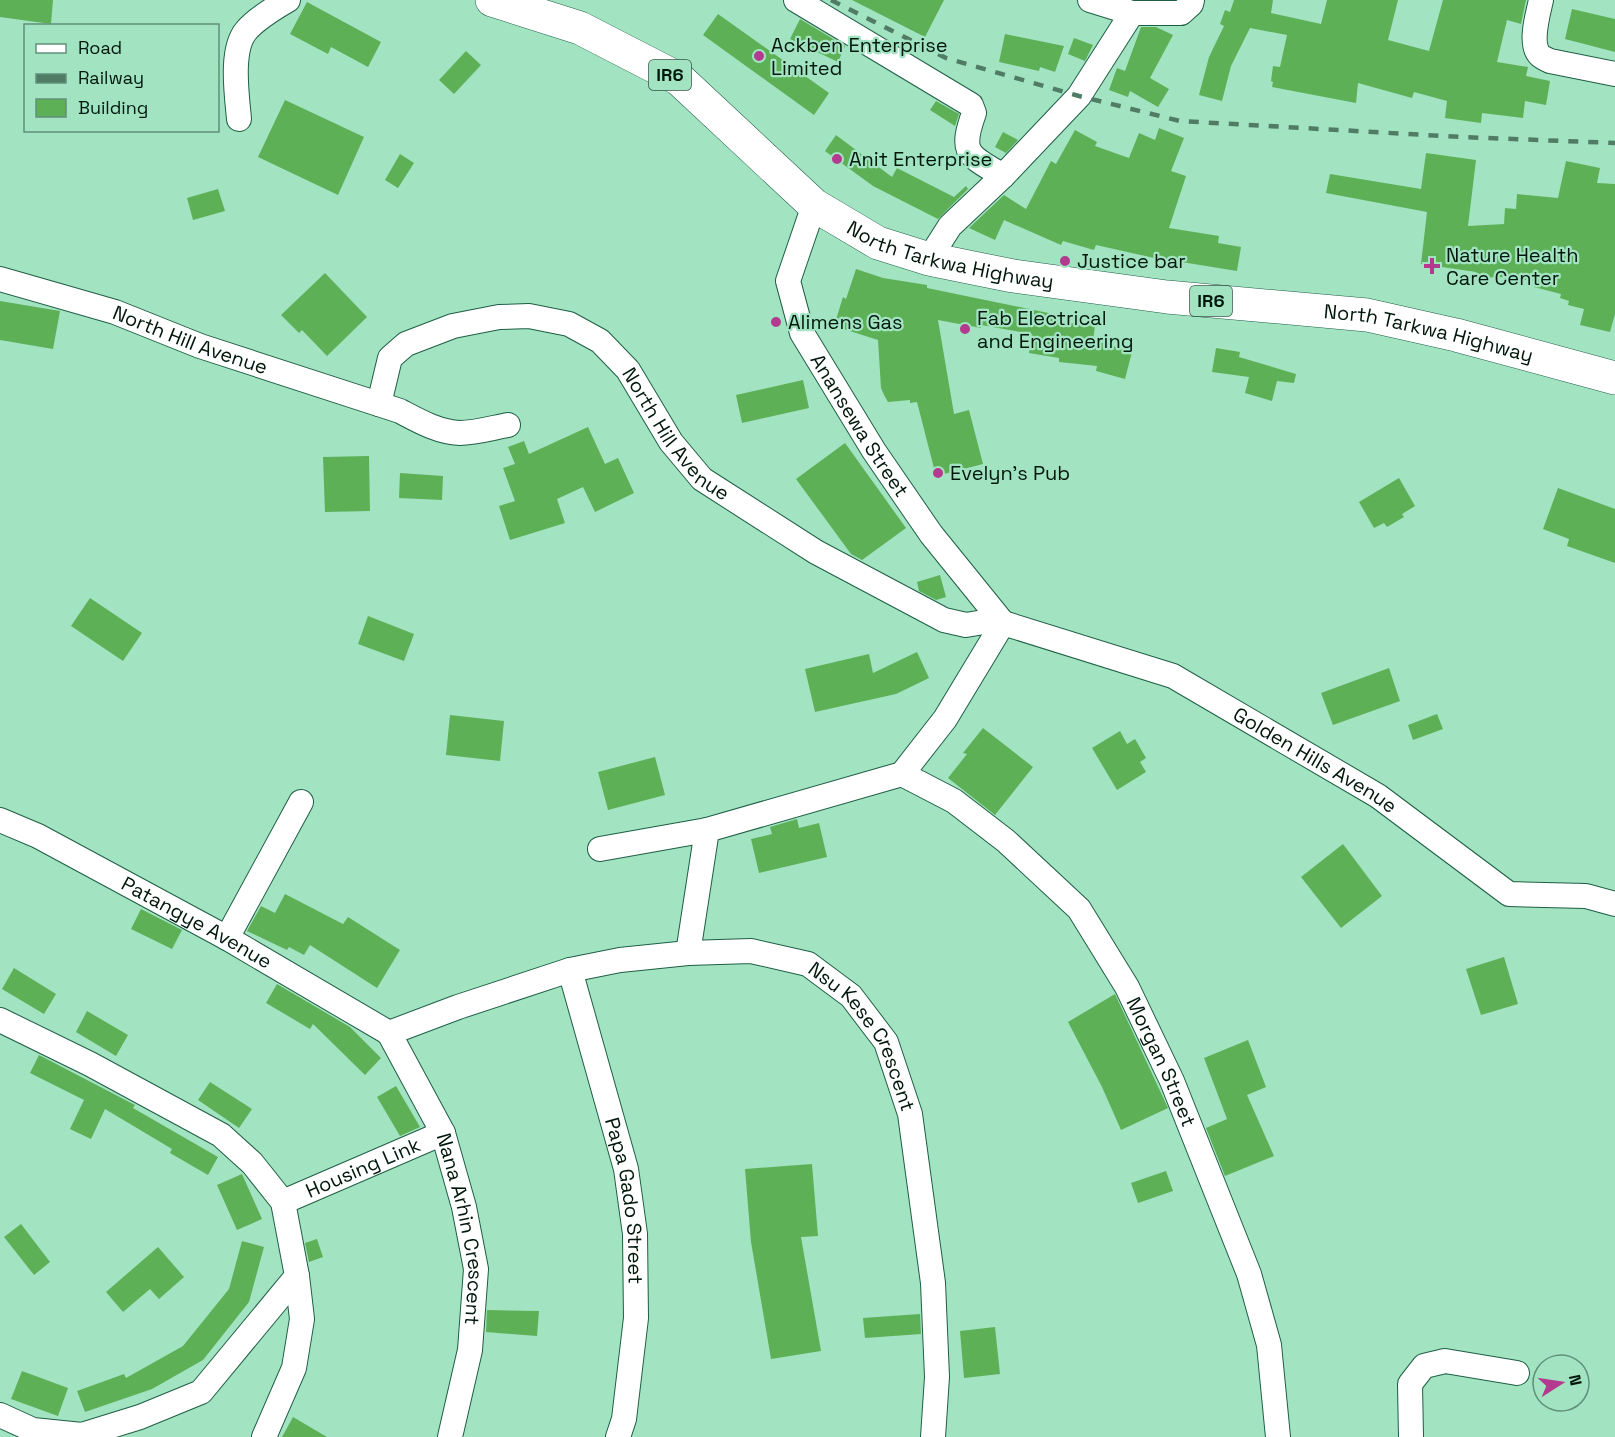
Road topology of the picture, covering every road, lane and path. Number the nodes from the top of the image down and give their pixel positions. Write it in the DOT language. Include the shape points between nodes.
graph roads {
  1 [pos="288,0"];
  2 [pos="492,0"];
  3 [pos="796,0"];
  4 [pos="1090,0"];
  5 [pos="1192,0"];
  6 [pos="1541,0"];
  7 [pos="1132,14"];
  8 [pos="1615,74"];
  9 [pos="239,120"];
  10 [pos="1003,176"];
  11 [pos="814,205"];
  12 [pos="929,259"];
  13 [pos="0,279"];
  14 [pos="1615,378"];
  15 [pos="379,404"];
  16 [pos="508,425"];
  17 [pos="1003,623"];
  18 [pos="902,774"];
  19 [pos="301,802"];
  20 [pos="0,820"];
  21 [pos="707,831"];
  22 [pos="600,849"];
  23 [pos="1615,904"];
  24 [pos="227,938"];
  25 [pos="688,952"];
  26 [pos="570,970"];
  27 [pos="0,1020"];
  28 [pos="389,1033"];
  29 [pos="443,1132"];
  30 [pos="284,1202"];
  31 [pos="297,1276"];
  32 [pos="1517,1373"];
  33 [pos="0,1415"];
  34 [pos="264,1437"];
  35 [pos="450,1437"];
  36 [pos="618,1437"];
  37 [pos="933,1437"];
  38 [pos="1278,1437"];
  39 [pos="1411,1437"];
  1 -- 9 [label="street" via="245,32 237,52"];
  2 -- 11 [label="main road, North Tarkwa Highway / IR6" via="580,28 679,79"];
  3 -- 10 [label="street" via="971,105 975,113 966,145 974,158"];
  4 -- 7 [label="street"];
  5 -- 7 [label="street" via="1180,13"];
  6 -- 8 [label="street" via="1534,27 1540,56"];
  7 -- 10 [label="street" via="1079,96"];
  10 -- 12 [label="street" via="950,225"];
  11 -- 12 [label="main road, North Tarkwa Highway / IR6" via="879,243"];
  11 -- 17 [label="street, Anansewa Street" via="788,281 802,333 874,451 931,534"];
  12 -- 14 [label="main road, North Tarkwa Highway / IR6" via="1013,276 1167,297 1367,315"];
  13 -- 15 [label="street, North Hill Avenue" via="114,312 242,360"];
  15 -- 16 [label="street, North Hill Avenue" via="442,430 461,433"];
  15 -- 17 [label="street, North Hill Avenue" via="390,358 406,344 453,327 499,317 529,316 569,324 600,341 628,370 671,442 702,479 816,552 944,620 966,625"];
  17 -- 18 [label="street" via="945,719"];
  17 -- 23 [label="street, Golden Hills Avenue" via="1173,676 1378,796 1509,894 1586,896"];
  18 -- 21 [label="street"];
  18 -- 38 [label="street, Morgan Street" via="954,801 1006,841 1071,901 1127,987 1172,1082 1249,1274 1269,1345"];
  19 -- 24 [label="street"];
  20 -- 24 [label="street, Patangye Avenue" via="38,836"];
  21 -- 22 [label="street"];
  21 -- 25 [label="street"];
  24 -- 28 [label="street, Patangye Avenue"];
  25 -- 26 [label="street, Nsu Kese Crescent"];
  25 -- 37 [label="street, Nsu Kese Crescent" via="751,951 808,964 851,996 886,1042 910,1114 933,1283 937,1377"];
  26 -- 28 [label="street, Nsu Kese Crescent"];
  26 -- 36 [label="street, Papa Gado Street" via="626,1169 635,1234 636,1318 624,1419"];
  27 -- 30 [label="street" via="222,1135 252,1163"];
  28 -- 29 [label="street, Nana Arhin Crescent"];
  29 -- 30 [label="street, Housing Link"];
  29 -- 35 [label="street, Nana Arhin Crescent" via="476,1269 470,1350"];
  30 -- 31 [label="street"];
  31 -- 33 [label="street" via="201,1392 140,1418 82,1435 33,1430"];
  31 -- 34 [label="street" via="302,1319 294,1368"];
  32 -- 39 [label="street" via="1445,1360 1424,1366 1410,1384"];
}
